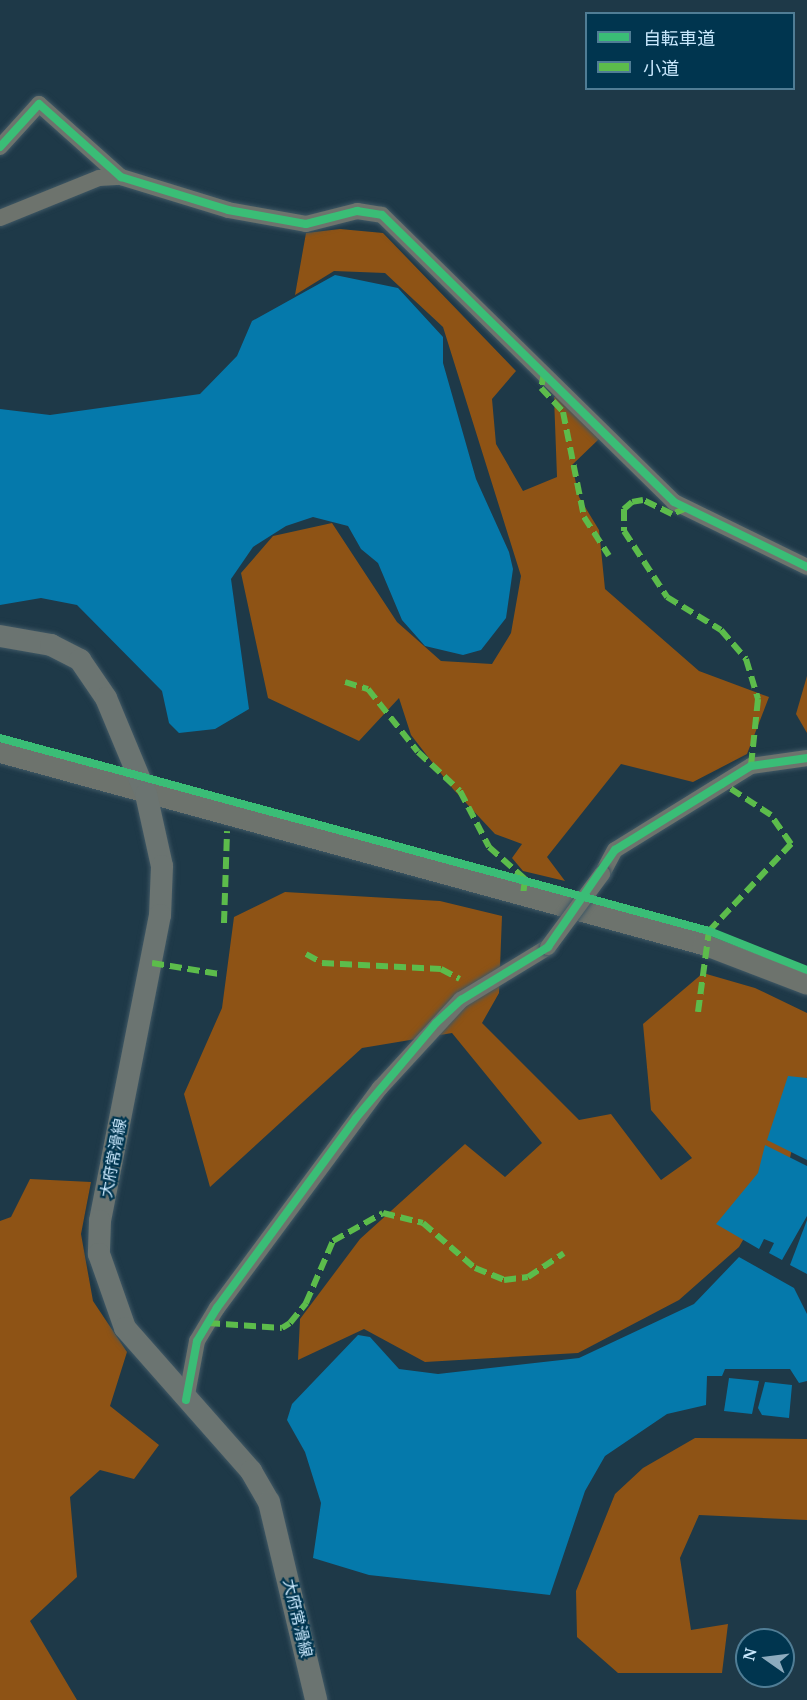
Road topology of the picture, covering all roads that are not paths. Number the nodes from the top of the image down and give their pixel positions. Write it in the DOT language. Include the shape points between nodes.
graph roads {
  1 [pos="0,147"];
  2 [pos="121,177"];
  3 [pos="0,218"];
  4 [pos="807,567"];
  5 [pos="0,636"];
  6 [pos="0,752"];
  7 [pos="807,758"];
  8 [pos="146,794"];
  9 [pos="807,984"];
  10 [pos="186,1400"];
  11 [pos="316,1700"];
  1 -- 2 [label="street" via="39,104"];
  2 -- 3 [label="street" via="99,178"];
  2 -- 4 [label="street" via="228,210 306,224 357,211 382,215 674,502"];
  5 -- 8 [label="main road, 大府常滑線" via="51,645 80,660 106,698"];
  6 -- 8 [label="street"];
  7 -- 10 [label="street, bridge" via="751,766 615,850 602,874 548,946 461,1000 380,1088 217,1308 197,1341"];
  8 -- 9 [label="street" via="704,944"];
  8 -- 10 [label="main road, 大府常滑線" via="162,866 160,915 100,1221 99,1254 125,1328"];
  10 -- 11 [label="main road, 大府常滑線" via="251,1470 269,1502"];
}
